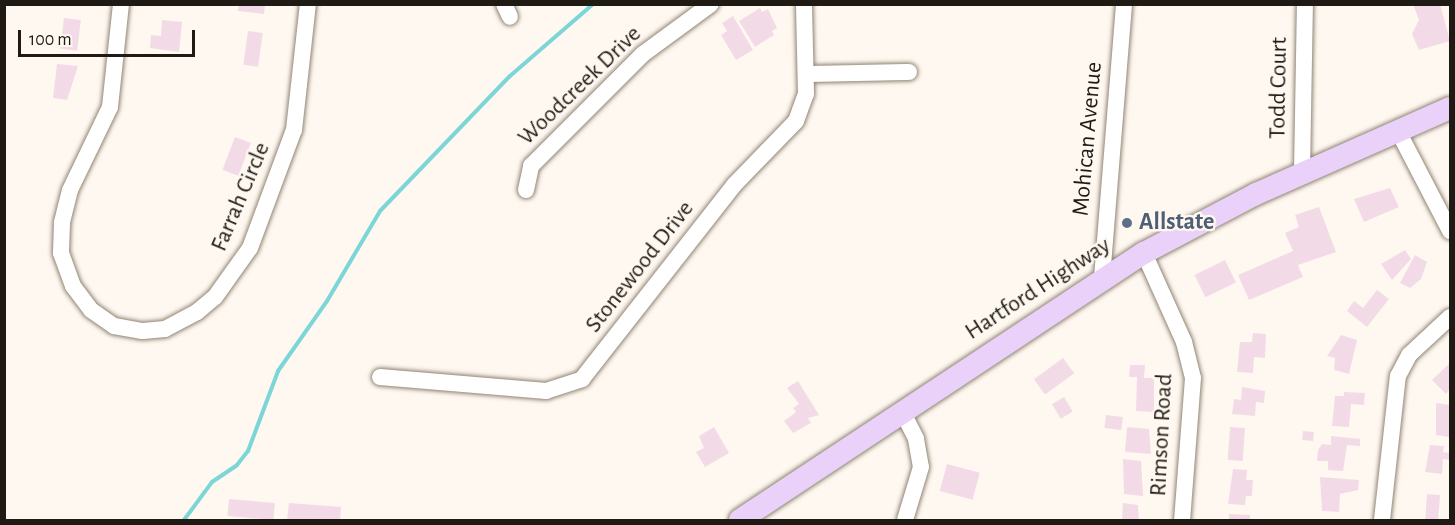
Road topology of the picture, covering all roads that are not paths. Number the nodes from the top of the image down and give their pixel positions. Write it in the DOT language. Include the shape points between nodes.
graph roads {
  1 [pos="121,4"];
  2 [pos="308,4"];
  3 [pos="711,4"];
  4 [pos="804,4"];
  5 [pos="1124,4"];
  6 [pos="1305,4"];
  7 [pos="909,72"];
  8 [pos="806,74"];
  9 [pos="1450,108"];
  10 [pos="1398,130"];
  11 [pos="1302,172"];
  12 [pos="526,190"];
  13 [pos="1450,231"];
  14 [pos="1144,253"];
  15 [pos="1102,278"];
  16 [pos="1450,317"];
  17 [pos="380,377"];
  18 [pos="902,411"];
  19 [pos="740,520"];
  20 [pos="904,520"];
  21 [pos="1182,520"];
  22 [pos="1382,520"];
  1 -- 2 [label="street, Farrah Circle" via="110,107 70,190 62,223 61,253 73,286 91,310 114,326 149,331 165,329 197,312 215,297 250,248 294,130"];
  3 -- 12 [label="street, Woodcreek Drive" via="643,54 531,166"];
  4 -- 8 [label="street, Stonewood Drive"];
  5 -- 15 [label="street, Mohican Avenue"];
  6 -- 11 [label="street, Todd Court"];
  7 -- 8 [label="street"];
  8 -- 17 [label="street, Stonewood Drive" via="804,103 791,129 734,185 582,379 546,391"];
  9 -- 10 [label="main road, Hartford Highway"];
  10 -- 11 [label="main road, Hartford Highway"];
  10 -- 13 [label="street"];
  11 -- 14 [label="main road, Hartford Highway"];
  14 -- 15 [label="main road, Hartford Highway"];
  14 -- 21 [label="street, Rimson Road" via="1184,342 1193,378"];
  15 -- 18 [label="main road, Hartford Highway"];
  16 -- 22 [label="street" via="1409,355 1398,376"];
  18 -- 19 [label="main road, Hartford Highway"];
  18 -- 20 [label="street" via="916,439 921,467"];
}
